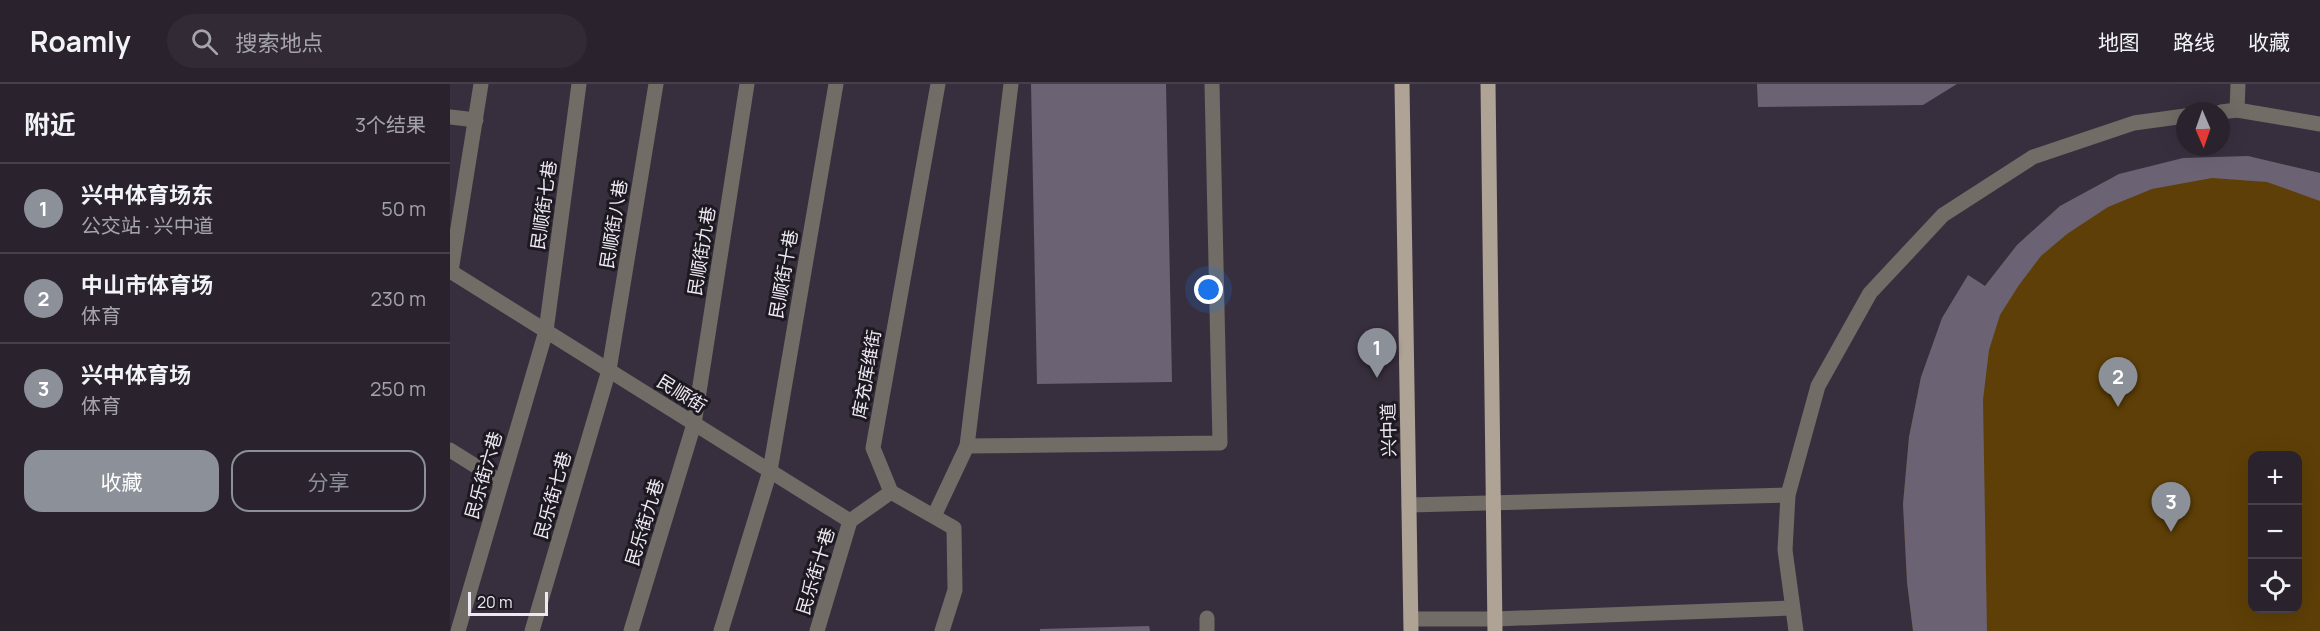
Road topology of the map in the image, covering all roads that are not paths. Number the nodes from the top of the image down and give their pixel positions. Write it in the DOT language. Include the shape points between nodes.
graph roads {
  1 [pos="481,84"];
  2 [pos="579,84"];
  3 [pos="656,84"];
  4 [pos="747,84"];
  5 [pos="836,84"];
  6 [pos="938,84"];
  7 [pos="1011,84"];
  8 [pos="1212,84"];
  9 [pos="1402,84"];
  10 [pos="1488,84"];
  11 [pos="2238,84"];
  12 [pos="2237,110"];
  13 [pos="2230,111"];
  14 [pos="450,117"];
  15 [pos="2176,117"];
  16 [pos="476,120"];
  17 [pos="2320,124"];
  18 [pos="451,271"];
  19 [pos="546,331"];
  20 [pos="609,370"];
  21 [pos="694,424"];
  22 [pos="967,446"];
  23 [pos="450,450"];
  24 [pos="770,471"];
  25 [pos="501,482"];
  26 [pos="891,492"];
  27 [pos="1788,495"];
  28 [pos="1494,503"];
  29 [pos="1409,506"];
  30 [pos="934,516"];
  31 [pos="850,521"];
  32 [pos="1792,608"];
  33 [pos="1411,625"];
  34 [pos="1495,625"];
  35 [pos="458,631"];
  36 [pos="532,631"];
  37 [pos="631,631"];
  38 [pos="721,631"];
  39 [pos="817,631"];
  40 [pos="942,631"];
  41 [pos="1796,631"];
  1 -- 16 [label="street"];
  2 -- 19 [label="street, 民顺街七巷"];
  3 -- 20 [label="street, 民顺街八巷"];
  4 -- 21 [label="street, 民顺街九巷"];
  5 -- 24 [label="street, 民顺街十巷"];
  6 -- 26 [label="street, 库充库维街" via="873,448"];
  7 -- 22 [label="street"];
  8 -- 22 [label="street" via="1220,443"];
  9 -- 29 [label="main road, 兴中道"];
  10 -- 28 [label="main road"];
  11 -- 12 [label="street"];
  12 -- 13 [label="street"];
  12 -- 17 [label="street"];
  14 -- 16 [label="street"];
  15 -- 27 [label="street" via="2134,123 2033,157 1943,215 1870,293 1818,386"];
  16 -- 18 [label="street"];
  18 -- 19 [label="street, 民顺街"];
  19 -- 20 [label="street, 民顺街"];
  19 -- 25 [label="street, 民乐街六巷"];
  20 -- 21 [label="street, 民顺街"];
  20 -- 36 [label="street, 民乐街七巷"];
  21 -- 24 [label="street, 民顺街"];
  21 -- 37 [label="street, 民乐街九巷"];
  22 -- 30 [label="street"];
  23 -- 25 [label="street"];
  24 -- 31 [label="street, 民顺街"];
  24 -- 38 [label="street, 民顺街十巷"];
  25 -- 35 [label="street, 民乐街六巷"];
  26 -- 30 [label="street"];
  26 -- 31 [label="street"];
  27 -- 28 [label="street"];
  27 -- 32 [label="street" via="1785,550"];
  28 -- 29 [label="street"];
  28 -- 34 [label="main road"];
  29 -- 33 [label="main road, 兴中道"];
  30 -- 40 [label="street" via="954,528 955,590"];
  31 -- 39 [label="street, 民乐街十巷"];
  32 -- 34 [label="street"];
  32 -- 41 [label="street"];
  33 -- 34 [label="street"];
}
